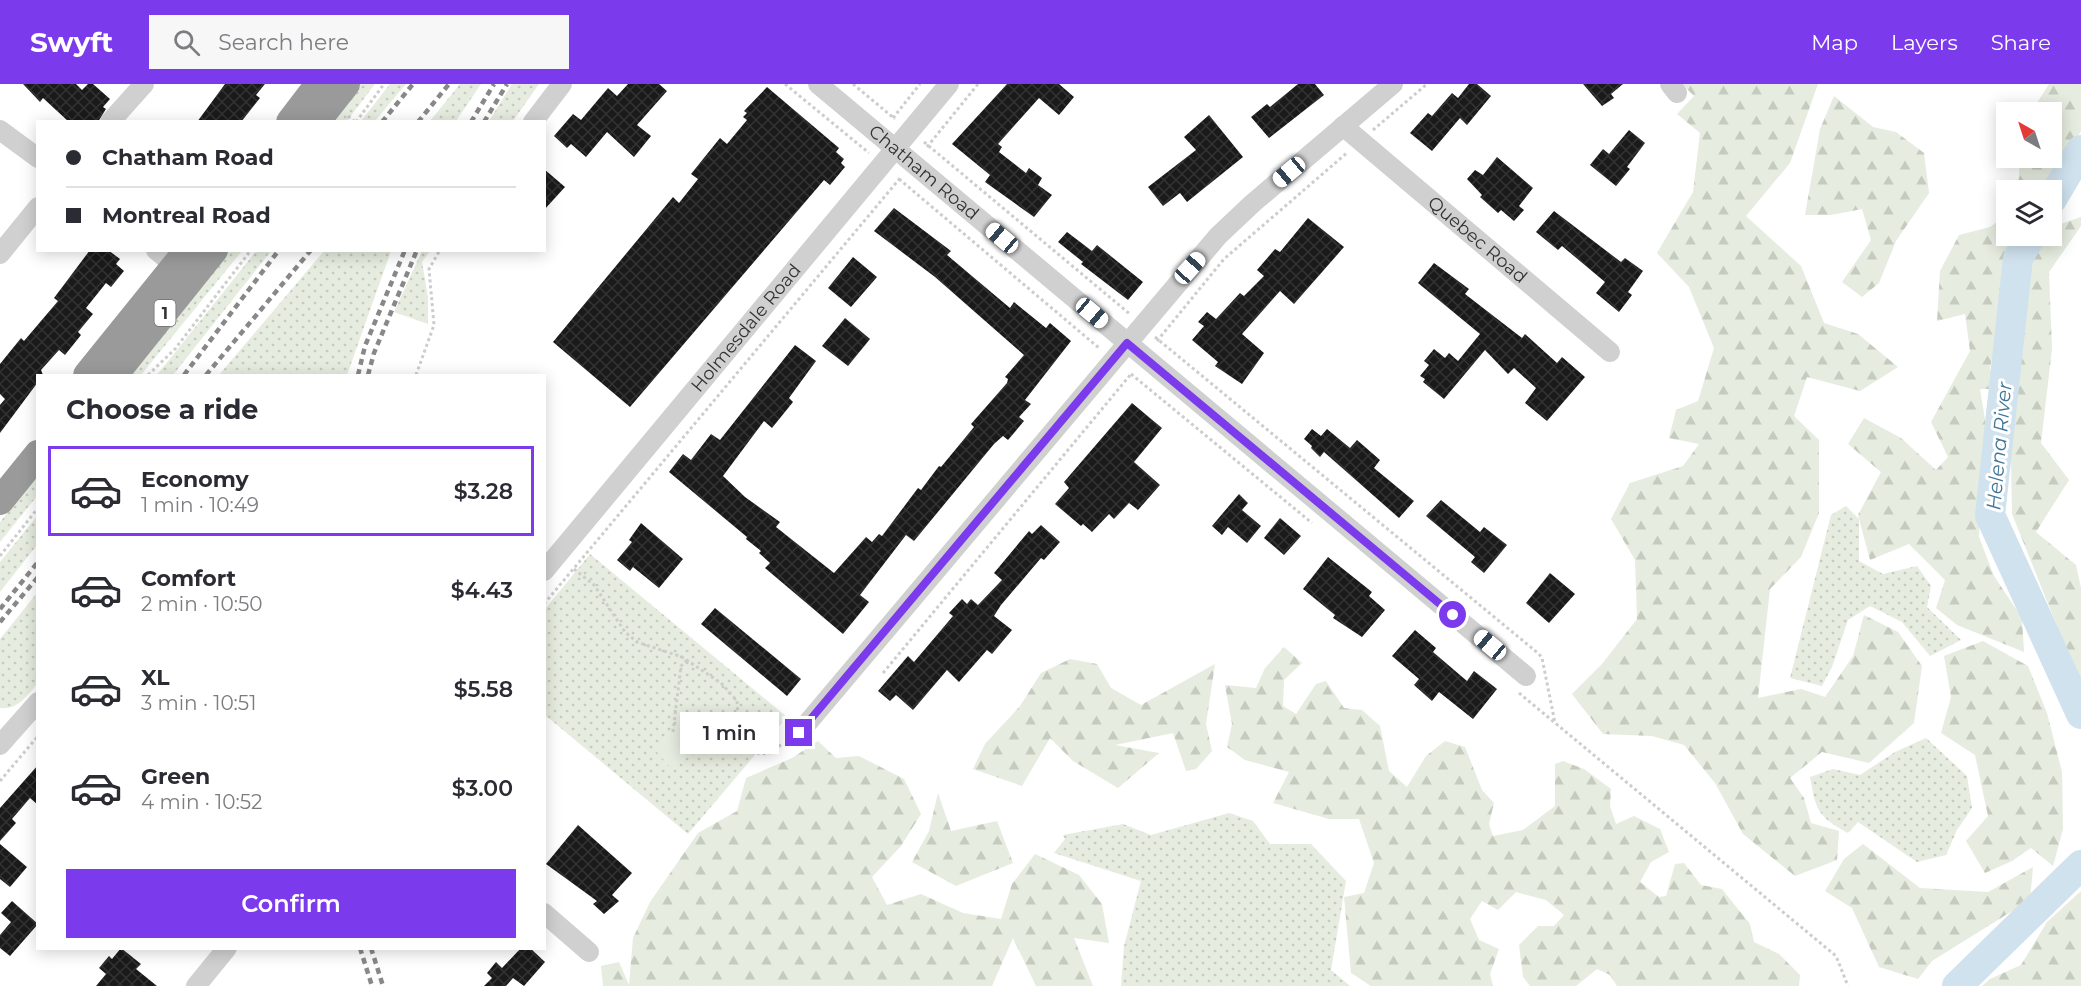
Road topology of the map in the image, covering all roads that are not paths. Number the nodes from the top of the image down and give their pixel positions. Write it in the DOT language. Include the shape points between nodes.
graph roads {
  1 [pos="144,84"];
  2 [pos="319,84"];
  3 [pos="346,84"];
  4 [pos="562,84"];
  5 [pos="818,84"];
  6 [pos="949,84"];
  7 [pos="1393,84"];
  8 [pos="112,120"];
  9 [pos="292,120"];
  10 [pos="318,120"];
  11 [pos="535,120"];
  12 [pos="1343,126"];
  13 [pos="0,130"];
  14 [pos="896,148"];
  15 [pos="36,157"];
  16 [pos="36,209"];
  17 [pos="208,252"];
  18 [pos="0,254"];
  19 [pos="178,262"];
  20 [pos="1127,343"];
  21 [pos="1610,352"];
  22 [pos="88,374"];
  23 [pos="115,374"];
  24 [pos="36,456"];
  25 [pos="0,501"];
  26 [pos="546,569"];
  27 [pos="1526,676"];
  28 [pos="36,704"];
  29 [pos="799,733"];
  30 [pos="2,738"];
  31 [pos="546,915"];
  32 [pos="225,950"];
  33 [pos="589,951"];
  34 [pos="196,986"];
  1 -- 8 [label="street"];
  2 -- 9 [label="highway"];
  3 -- 10 [label="highway"];
  4 -- 11 [label="street"];
  5 -- 14 [label="street, Chatham Road"];
  6 -- 14 [label="street, Holmesdale Road"];
  7 -- 12 [label="street"];
  12 -- 20 [label="street" via="1218,236"];
  12 -- 21 [label="street, Quebec Road"];
  13 -- 15 [label="street"];
  14 -- 20 [label="street, Chatham Road"];
  14 -- 26 [label="street, Holmesdale Road"];
  16 -- 18 [label="street"];
  17 -- 19 [label="highway, 1"];
  19 -- 22 [label="highway, 1"];
  19 -- 23 [label="highway, 1"];
  20 -- 27 [label="street, Chatham Road"];
  20 -- 29 [label="street"];
  24 -- 25 [label="highway"];
  28 -- 30 [label="street"];
  31 -- 33 [label="street"];
  32 -- 34 [label="street"];
}
